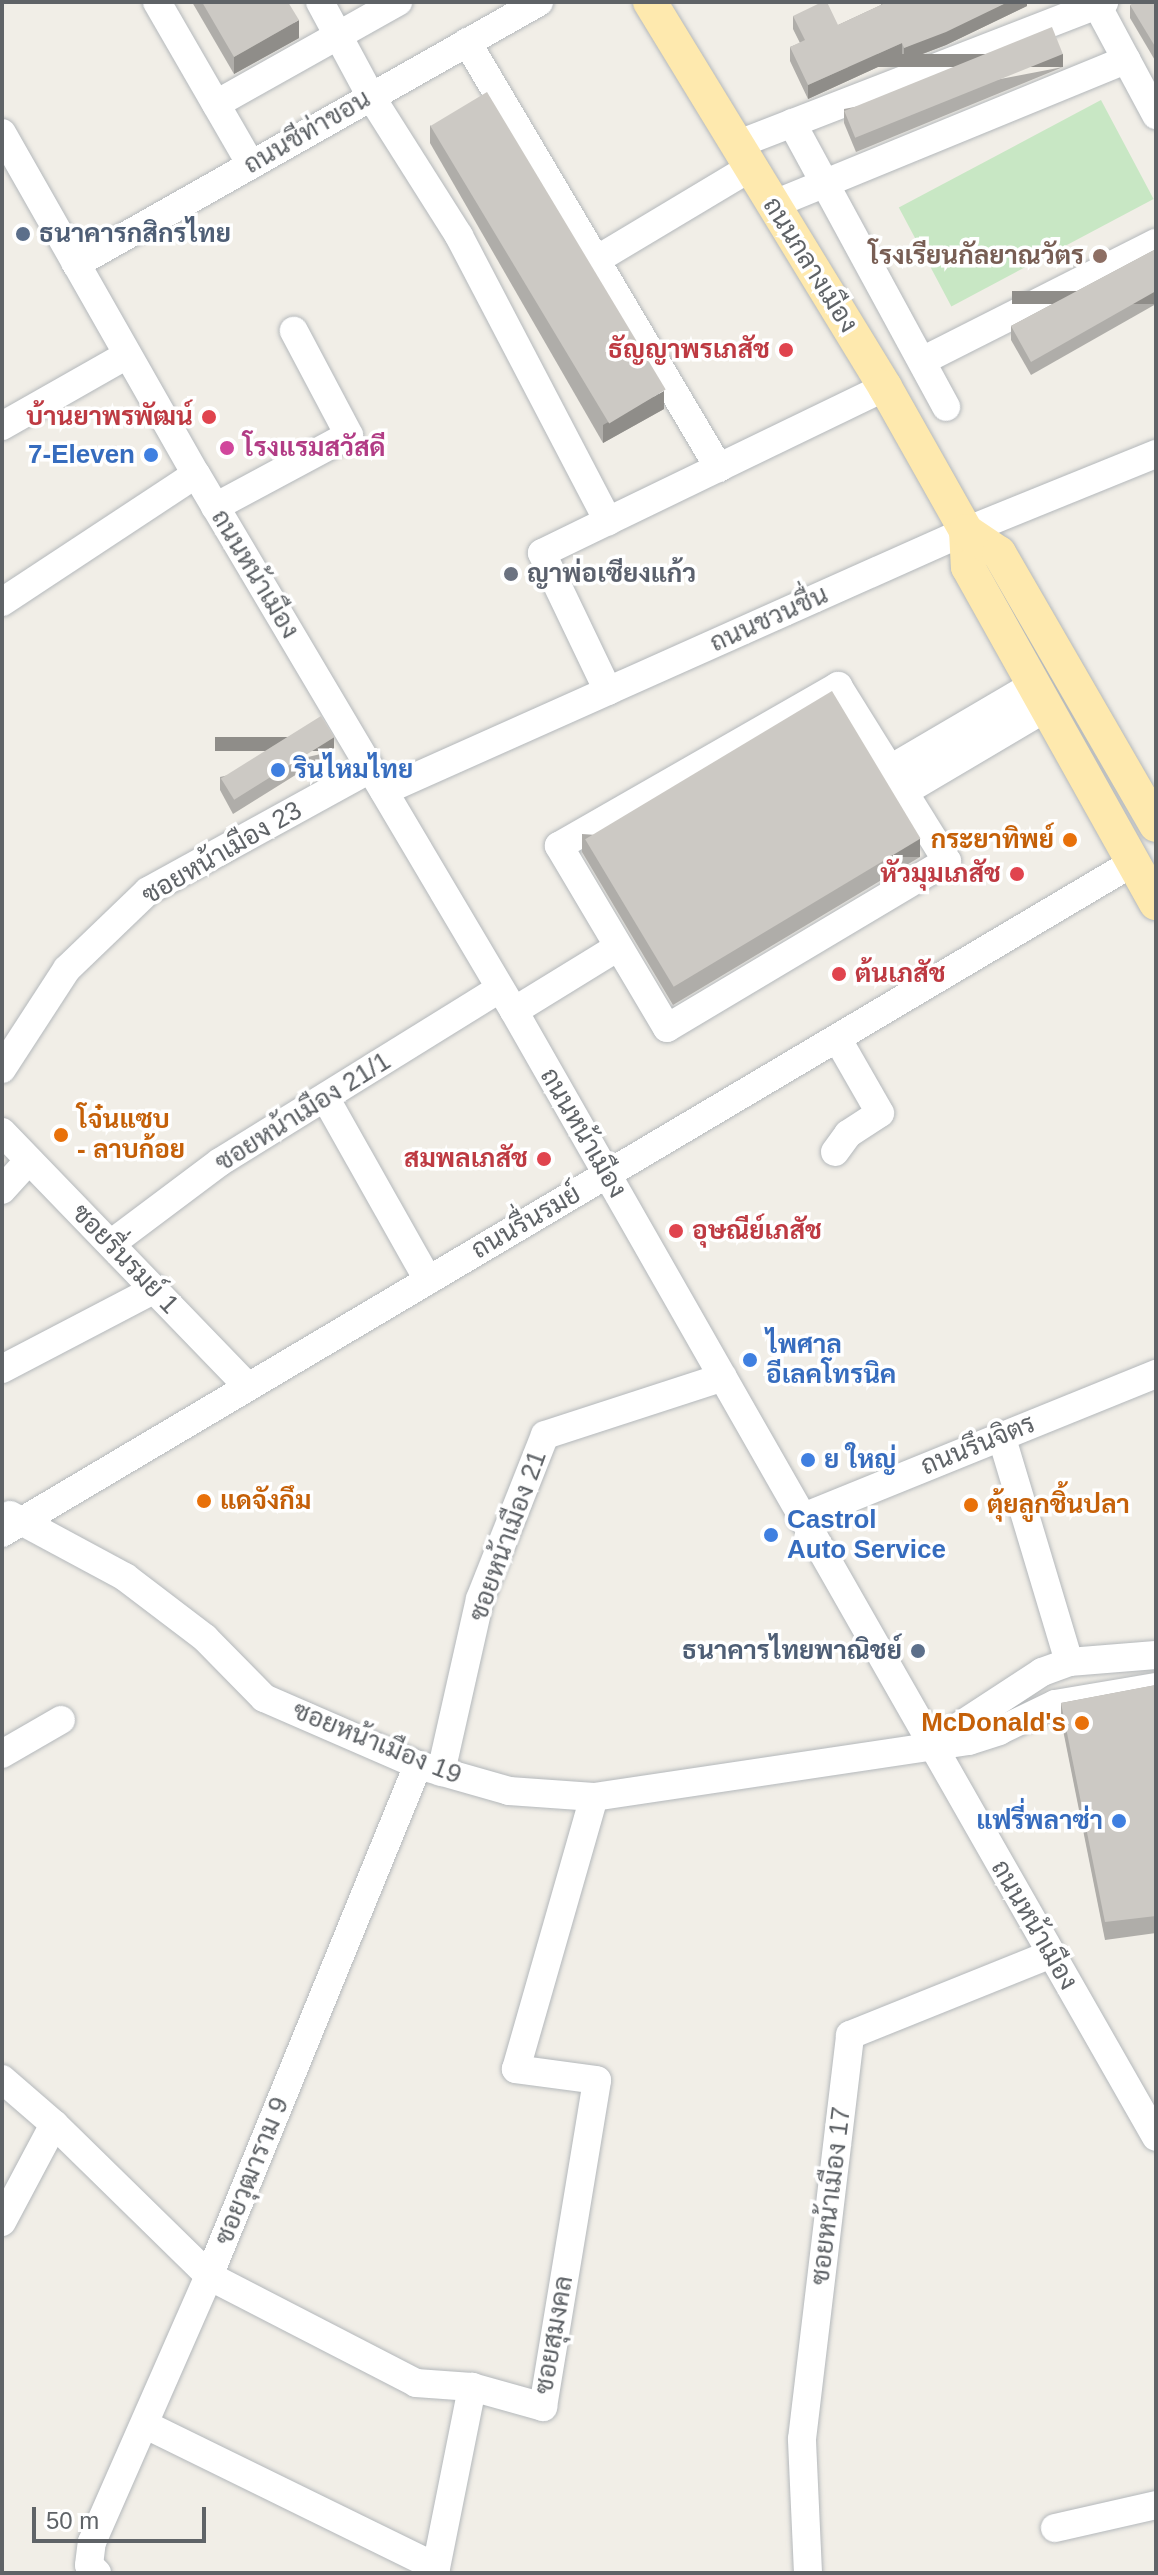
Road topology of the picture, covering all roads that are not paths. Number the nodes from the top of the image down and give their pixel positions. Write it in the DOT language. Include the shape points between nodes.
graph roads {
  1 [pos="157,2"];
  2 [pos="320,2"];
  3 [pos="398,2"];
  4 [pos="539,2"];
  5 [pos="650,2"];
  6 [pos="1100,4"];
  7 [pos="339,35"];
  8 [pos="467,42"];
  9 [pos="1126,60"];
  10 [pos="370,95"];
  11 [pos="216,104"];
  12 [pos="1156,115"];
  13 [pos="792,123"];
  14 [pos="2,133"];
  15 [pos="743,157"];
  16 [pos="251,165"];
  17 [pos="825,183"];
  18 [pos="772,205"];
  19 [pos="1156,243"];
  20 [pos="596,260"];
  21 [pos="76,264"];
  22 [pos="294,331"];
  23 [pos="127,355"];
  24 [pos="922,361"];
  25 [pos="885,387"];
  26 [pos="946,407"];
  27 [pos="2,426"];
  28 [pos="1156,454"];
  29 [pos="719,468"];
  30 [pos="196,474"];
  31 [pos="215,507"];
  32 [pos="608,521"];
  33 [pos="966,531"];
  34 [pos="2,602"];
  35 [pos="608,691"];
  36 [pos="1039,696"];
  37 [pos="377,780"];
  38 [pos="897,781"];
  39 [pos="1156,825"];
  40 [pos="1144,857"];
  41 [pos="1156,903"];
  42 [pos="618,947"];
  43 [pos="507,1000"];
  44 [pos="837,1038"];
  45 [pos="2,1069"];
  46 [pos="326,1099"];
  47 [pos="2,1132"];
  48 [pos="835,1152"];
  49 [pos="29,1160"];
  50 [pos="607,1175"];
  51 [pos="2,1190"];
  52 [pos="112,1243"];
  53 [pos="428,1280"];
  54 [pos="155,1289"];
  55 [pos="2,1369"];
  56 [pos="1156,1374"];
  57 [pos="723,1377"];
  58 [pos="248,1387"];
  59 [pos="1001,1435"];
  60 [pos="801,1518"];
  61 [pos="9,1522"];
  62 [pos="1156,1655"];
  63 [pos="1069,1662"];
  64 [pos="1156,1687"];
  65 [pos="61,1720"];
  66 [pos="931,1744"];
  67 [pos="2,1754"];
  68 [pos="429,1768"];
  69 [pos="594,1797"];
  70 [pos="1051,1954"];
  71 [pos="2,2079"];
  72 [pos="54,2124"];
  73 [pos="1156,2137"];
  74 [pos="2,2222"];
  75 [pos="209,2276"];
  76 [pos="472,2387"];
  77 [pos="146,2425"];
  78 [pos="1156,2505"];
  79 [pos="1055,2528"];
  80 [pos="436,2570"];
  81 [pos="97,2573"];
  82 [pos="808,2573"];
  1 -- 11 [label="street"];
  2 -- 7 [label="street"];
  3 -- 7 [label="street"];
  4 -- 8 [label="street, ถนนชีท่าขอน"];
  5 -- 15 [label="main road, ถนนกลางเมือง"];
  6 -- 9 [label="street"];
  6 -- 13 [label="street"];
  7 -- 10 [label="street"];
  7 -- 11 [label="street"];
  8 -- 10 [label="street, ถนนชีท่าขอน"];
  8 -- 20 [label="street"];
  9 -- 12 [label="street"];
  9 -- 17 [label="street"];
  10 -- 16 [label="street, ถนนชีท่าขอน"];
  10 -- 32 [label="street" via="459,236"];
  11 -- 16 [label="street"];
  13 -- 15 [label="street"];
  13 -- 17 [label="street"];
  14 -- 21 [label="street, ถนนหน้าเมือง"];
  15 -- 18 [label="main road, ถนนกลางเมือง"];
  15 -- 20 [label="street"];
  16 -- 21 [label="street, ถนนชีท่าขอน"];
  17 -- 18 [label="street"];
  17 -- 24 [label="street"];
  18 -- 25 [label="main road, ถนนกลางเมือง"];
  19 -- 24 [label="street"];
  20 -- 29 [label="street"];
  21 -- 23 [label="street, ถนนหน้าเมือง"];
  22 -- 31 [label="street" via="349,435"];
  23 -- 27 [label="street"];
  23 -- 30 [label="street, ถนนหน้าเมือง"];
  24 -- 26 [label="street"];
  25 -- 29 [label="street"];
  25 -- 33 [label="main road, ถนนกลางเมือง"];
  28 -- 33 [label="street, ถนนชวนชื่น"];
  29 -- 32 [label="street"];
  30 -- 31 [label="street, ถนนหน้าเมือง"];
  30 -- 34 [label="street"];
  31 -- 37 [label="street, ถนนหน้าเมือง"];
  32 -- 35 [label="street" via="542,553"];
  33 -- 35 [label="street, ถนนชวนชื่น"];
  33 -- 36 [label="main road, ถนนกลางเมือง" via="968,567"];
  33 -- 39 [label="main road, ถนนกลางเมือง" via="999,553"];
  35 -- 37 [label="street, ถนนชวนชื่น"];
  36 -- 38 [label="street"];
  36 -- 40 [label="main road, ถนนกลางเมือง"];
  37 -- 43 [label="street, ถนนหน้าเมือง"];
  37 -- 45 [label="street, ซอยหน้าเมือง 23" via="148,891 67,969"];
  38 -- 42 [label="street" via="947,861 667,1028"];
  38 -- 42 [label="street" via="838,686 559,846"];
  40 -- 41 [label="main road, ถนนกลางเมือง"];
  40 -- 44 [label="street, ถนนรื่นรมย์"];
  42 -- 43 [label="street, ซอยหน้าเมือง 21/1"];
  43 -- 46 [label="street, ซอยหน้าเมือง 21/1"];
  43 -- 50 [label="street, ถนนหน้าเมือง"];
  44 -- 48 [label="street" via="880,1113 848,1134"];
  44 -- 50 [label="street, ถนนรื่นรมย์"];
  46 -- 52 [label="street, ซอยหน้าเมือง 21/1" via="220,1162"];
  46 -- 53 [label="street"];
  47 -- 49 [label="street, ซอยรื่นรมย์ 1"];
  49 -- 51 [label="street"];
  49 -- 52 [label="street, ซอยรื่นรมย์ 1"];
  50 -- 53 [label="street, ถนนรื่นรมย์"];
  50 -- 57 [label="street, ถนนหน้าเมือง"];
  52 -- 54 [label="street, ซอยรื่นรมย์ 1"];
  53 -- 58 [label="street, ถนนรื่นรมย์"];
  54 -- 55 [label="street"];
  54 -- 58 [label="street, ซอยรื่นรมย์ 1"];
  56 -- 59 [label="street, ถนนรึนจิตร"];
  57 -- 60 [label="street, ถนนหน้าเมือง"];
  57 -- 68 [label="street, ซอยหน้าเมือง 21" via="545,1435 480,1599"];
  58 -- 61 [label="street, ถนนรื่นรมย์"];
  59 -- 60 [label="street, ถนนรึนจิตร"];
  59 -- 63 [label="street"];
  60 -- 66 [label="street, ถนนหน้าเมือง"];
  61 -- 68 [label="street, ซอยหน้าเมือง 19" via="125,1577 205,1638 264,1698"];
  62 -- 63 [label="street"];
  63 -- 66 [label="street" via="1042,1672"];
  64 -- 66 [label="street, ซอยหน้าเมือง 19" via="1067,1701 969,1741"];
  65 -- 67 [label="street"];
  66 -- 69 [label="street, ซอยหน้าเมือง 19"];
  66 -- 70 [label="street, ถนนหน้าเมือง"];
  68 -- 69 [label="street, ซอยหน้าเมือง 19" via="509,1791"];
  68 -- 75 [label="street, ซอยวุฒาราม 9"];
  69 -- 76 [label="street, ซอยสุมงคล" via="516,2069 597,2080 543,2407"];
  70 -- 73 [label="street, ถนนหน้าเมือง"];
  70 -- 82 [label="street, ซอยหน้าเมือง 17" via="850,2035 802,2439"];
  71 -- 72 [label="street, ซอยสุมงคล"];
  72 -- 74 [label="street"];
  72 -- 75 [label="street, ซอยสุมงคล"];
  75 -- 76 [label="street, ซอยสุมงคล" via="416,2383"];
  75 -- 77 [label="street, ซอยวุฒาราม 9"];
  76 -- 80 [label="street"];
  77 -- 80 [label="street"];
  77 -- 81 [label="street, ซอยวุฒาราม 9" via="92,2542 89,2565"];
  78 -- 79 [label="street"];
}
